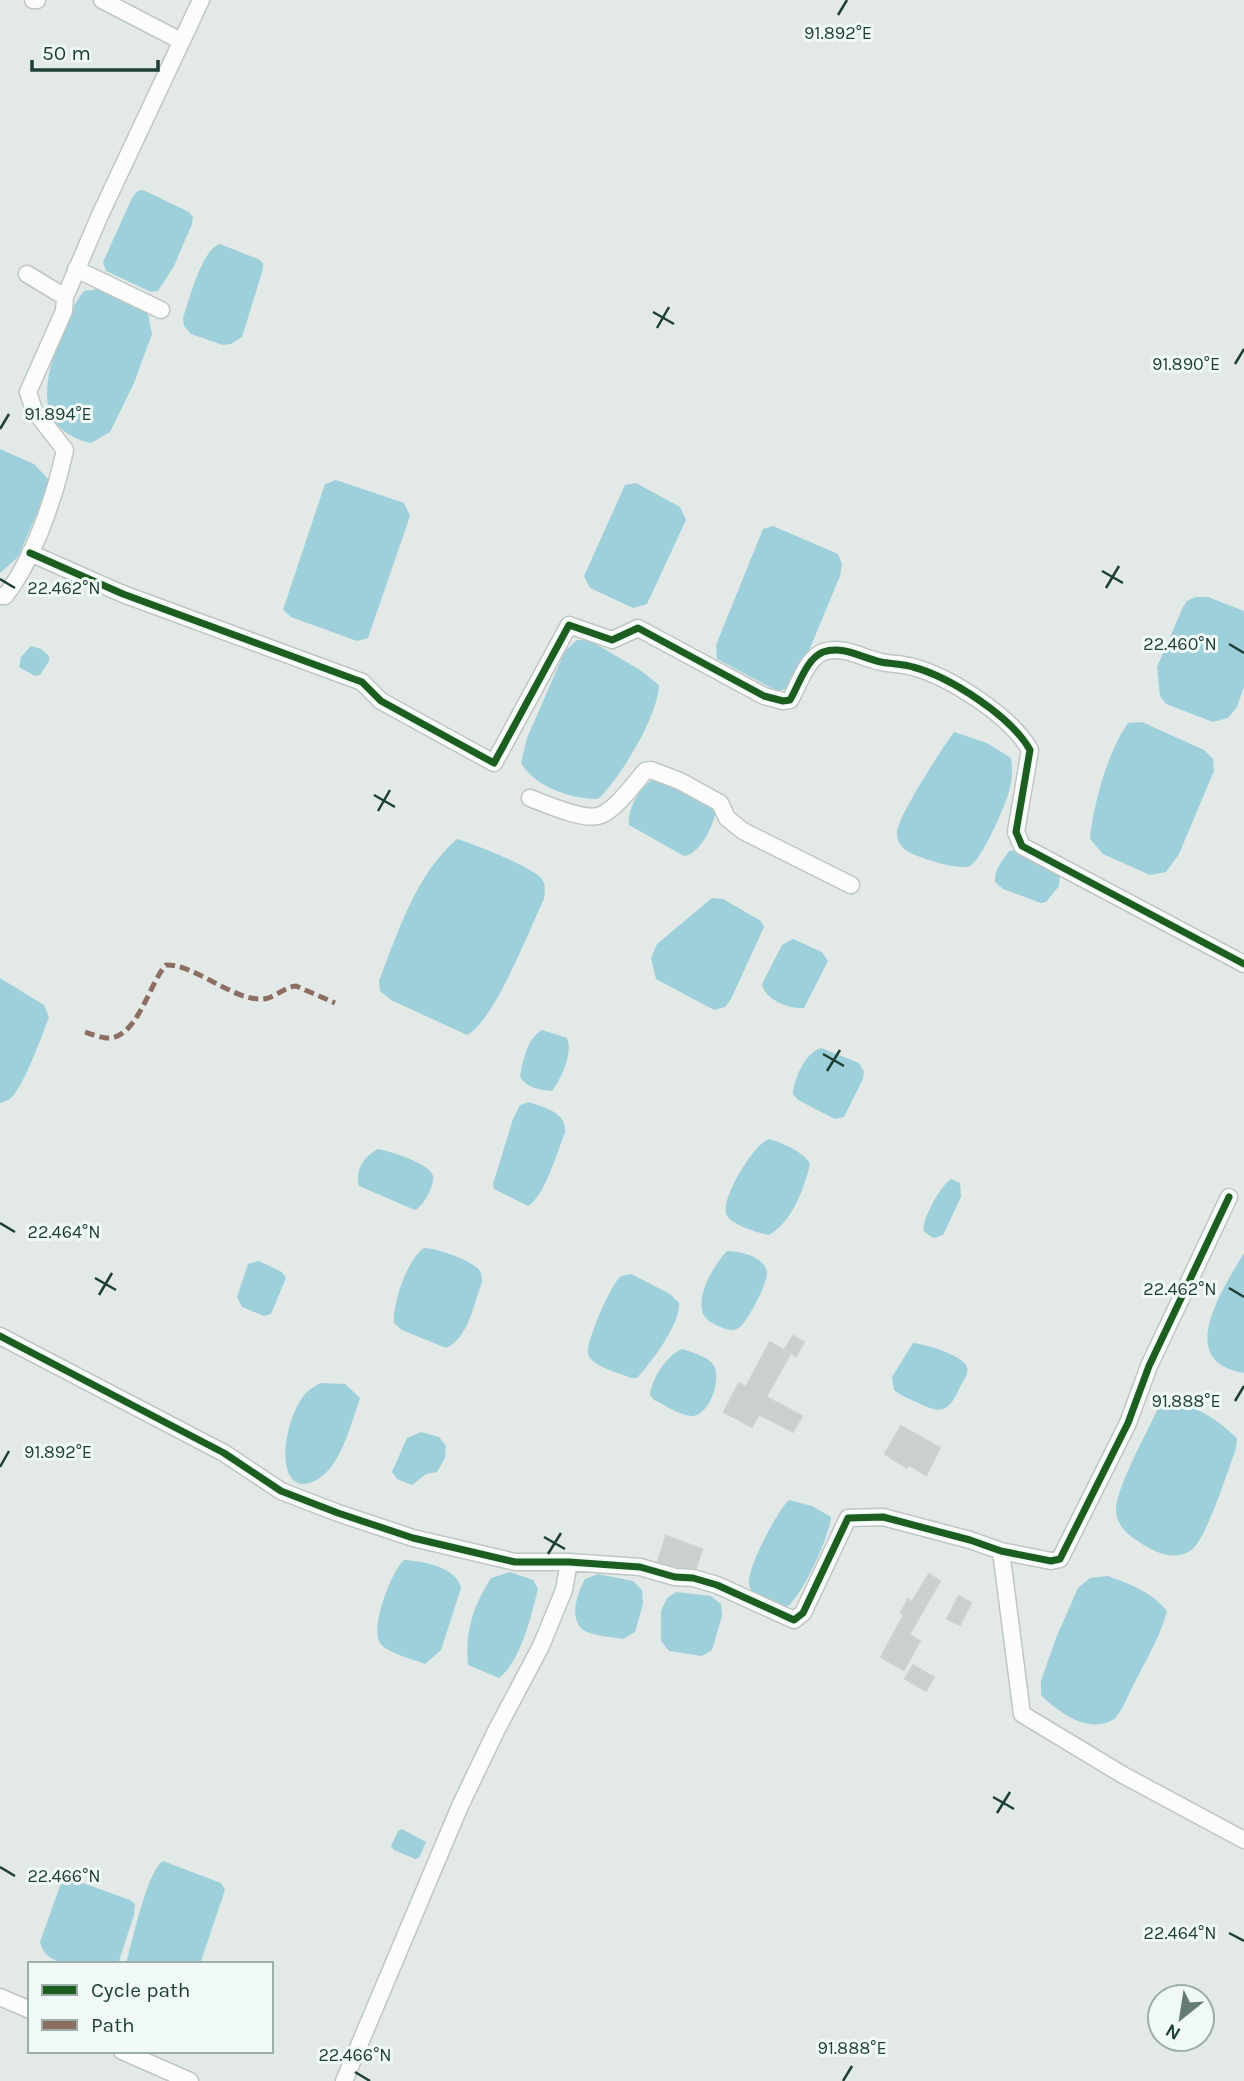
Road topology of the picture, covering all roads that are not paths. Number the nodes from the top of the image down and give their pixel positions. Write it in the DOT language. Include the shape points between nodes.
graph roads {
  1 [pos="102,0"];
  2 [pos="201,0"];
  3 [pos="181,41"];
  4 [pos="76,269"];
  5 [pos="27,274"];
  6 [pos="65,297"];
  7 [pos="161,310"];
  8 [pos="30,553"];
  9 [pos="0,596"];
  10 [pos="530,798"];
  11 [pos="850,885"];
  12 [pos="1244,964"];
  13 [pos="1229,1196"];
  14 [pos="0,1336"];
  15 [pos="1001,1551"];
  16 [pos="569,1562"];
  17 [pos="1244,1840"];
  18 [pos="0,1997"];
  19 [pos="28,2009"];
  20 [pos="127,2053"];
  21 [pos="190,2081"];
  22 [pos="344,2081"];
  1 -- 3 [label="street"];
  2 -- 3 [label="street"];
  3 -- 4 [label="street"];
  4 -- 6 [label="street"];
  4 -- 7 [label="street"];
  5 -- 6 [label="street"];
  6 -- 8 [label="street" via="64,311 28,392 34,410 65,450"];
  8 -- 9 [label="street" via="20,576 5,596"];
  8 -- 12 [label="street" via="123,594 362,682 381,701 494,763 569,625 612,640 638,628 764,696 783,701 790,699 812,660 822,652 836,650 912,666 962,688 1025,740 1030,750 1016,832 1022,846"];
  10 -- 11 [label="street" via="588,816 600,815 645,771 652,770 720,803 727,818 743,831"];
  13 -- 15 [label="street" via="1149,1366 1128,1423 1060,1559"];
  14 -- 16 [label="street" via="224,1453 281,1492 413,1538 472,1553 515,1562"];
  15 -- 16 [label="street" via="883,1517 848,1518 803,1613 794,1620 693,1578 640,1567"];
  15 -- 17 [label="street" via="1022,1714 1123,1776"];
  16 -- 22 [label="street" via="564,1590 541,1646 460,1806"];
  18 -- 19 [label="street"];
  20 -- 21 [label="street"];
}
